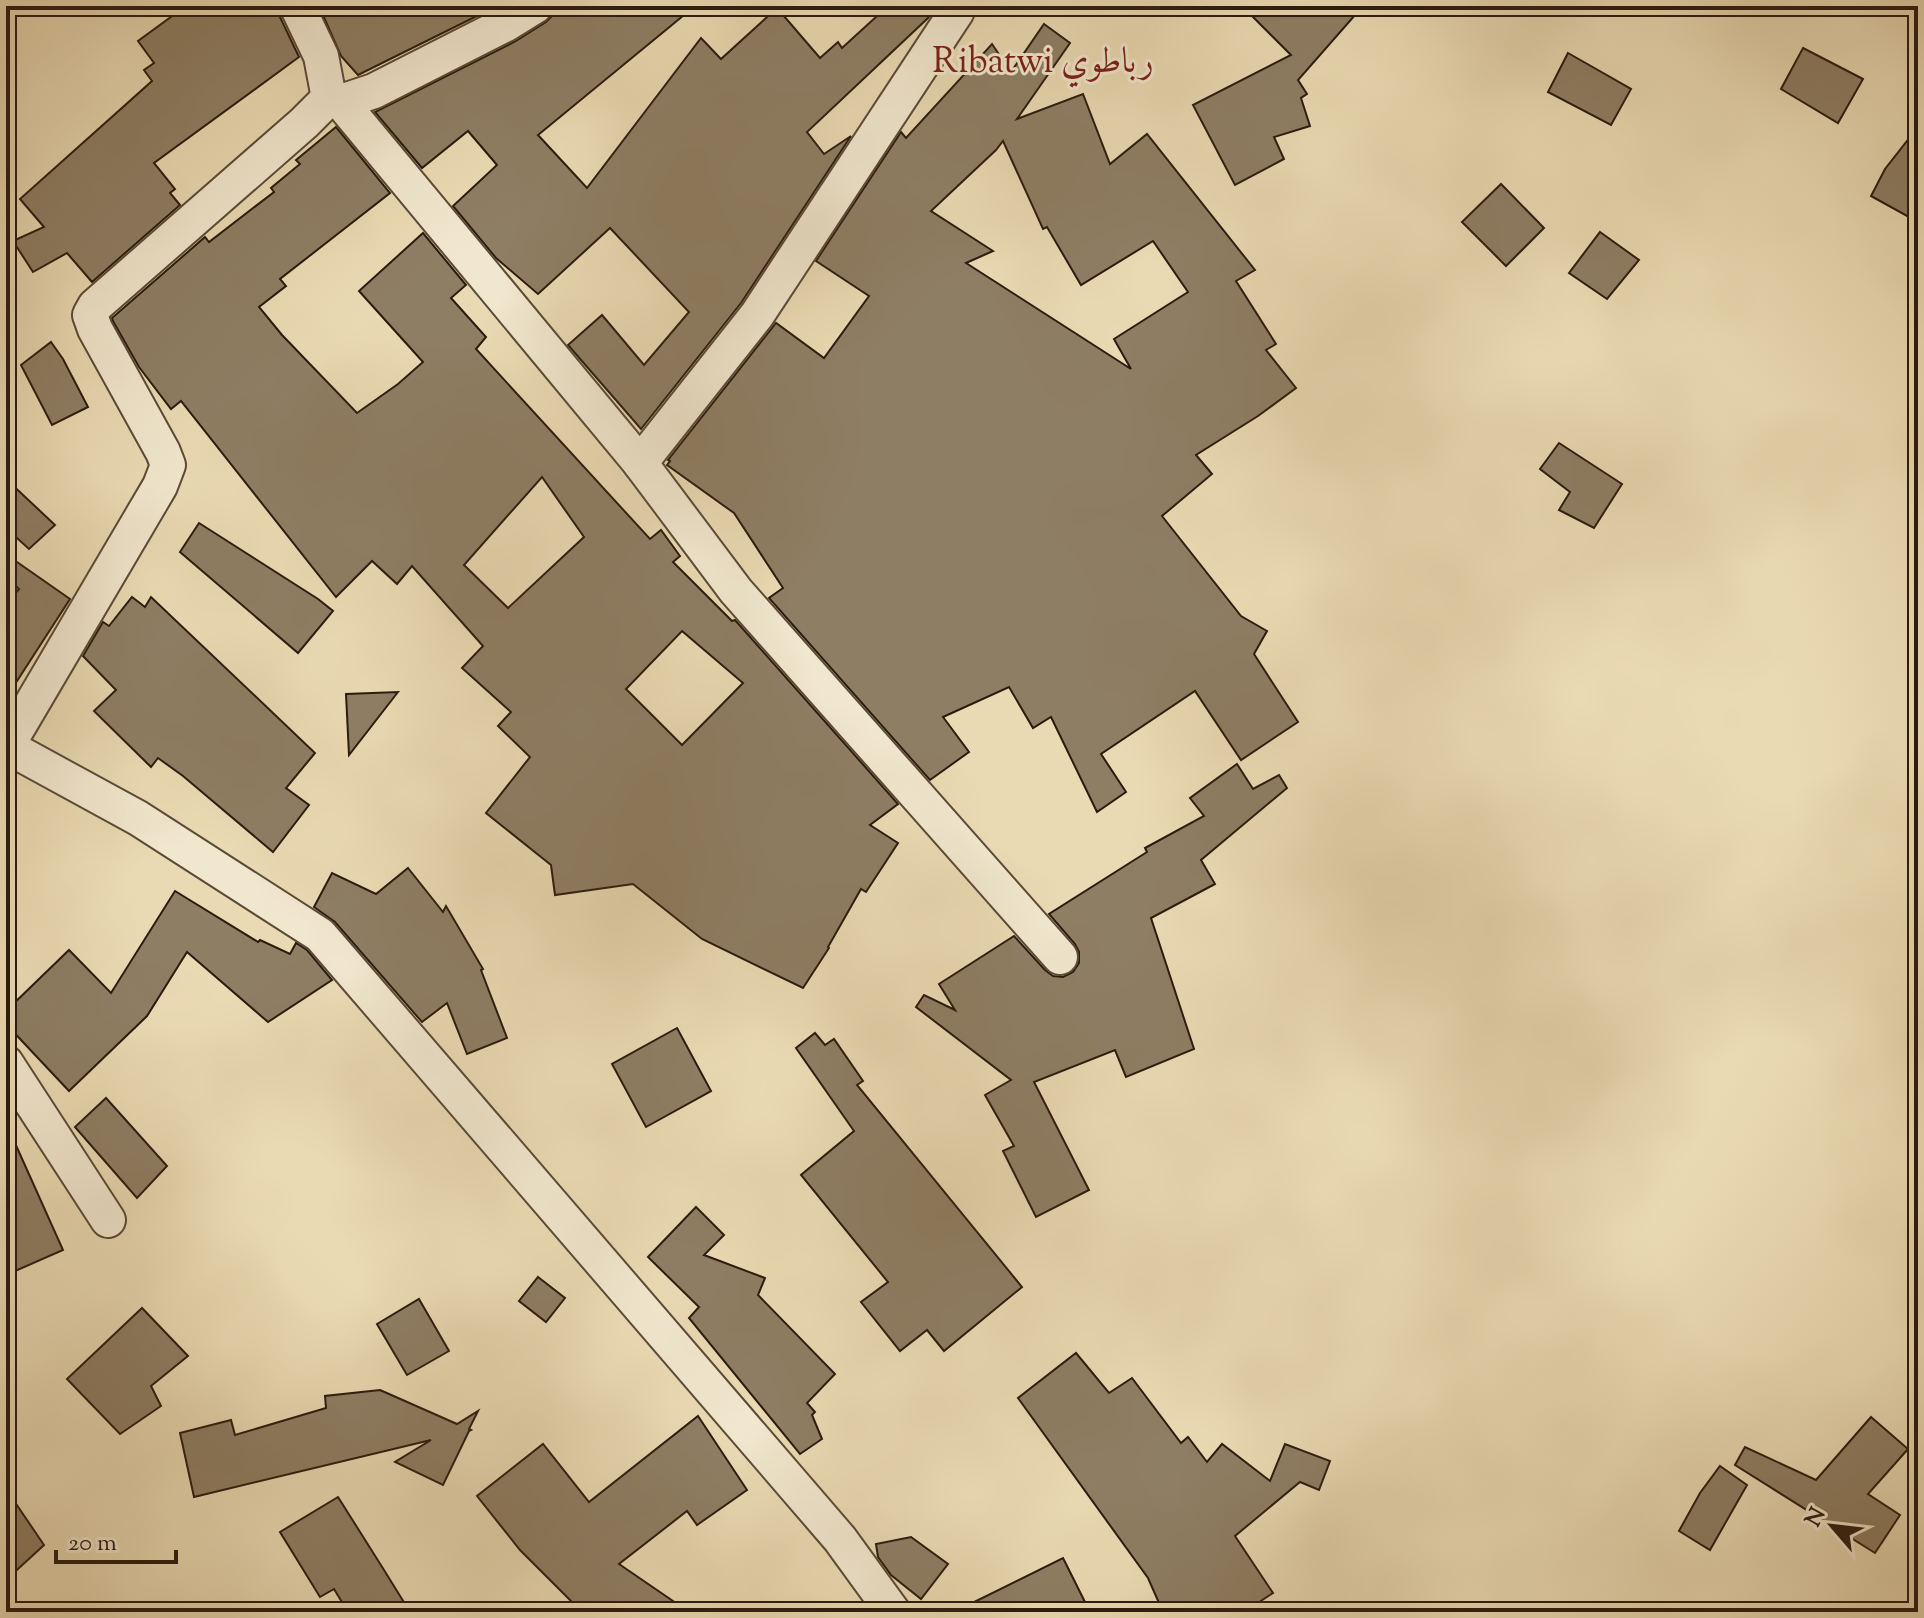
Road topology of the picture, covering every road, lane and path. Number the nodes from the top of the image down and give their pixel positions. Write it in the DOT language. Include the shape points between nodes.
graph roads {
  1 [pos="297,6"];
  2 [pos="535,6"];
  3 [pos="957,6"];
  4 [pos="335,100"];
  5 [pos="640,463"];
  6 [pos="6,746"];
  7 [pos="1060,957"];
  8 [pos="6,1063"];
  9 [pos="108,1220"];
  10 [pos="893,1612"];
  1 -- 4 [label="street"];
  2 -- 4 [label="street" via="374,91"];
  3 -- 5 [label="street" via="757,315"];
  4 -- 5 [label="street"];
  4 -- 6 [label="street" via="90,315 168,465"];
  5 -- 7 [label="street" via="736,591"];
  6 -- 10 [label="street" via="138,818 320,935 840,1539"];
  8 -- 9 [label="street"];
}
